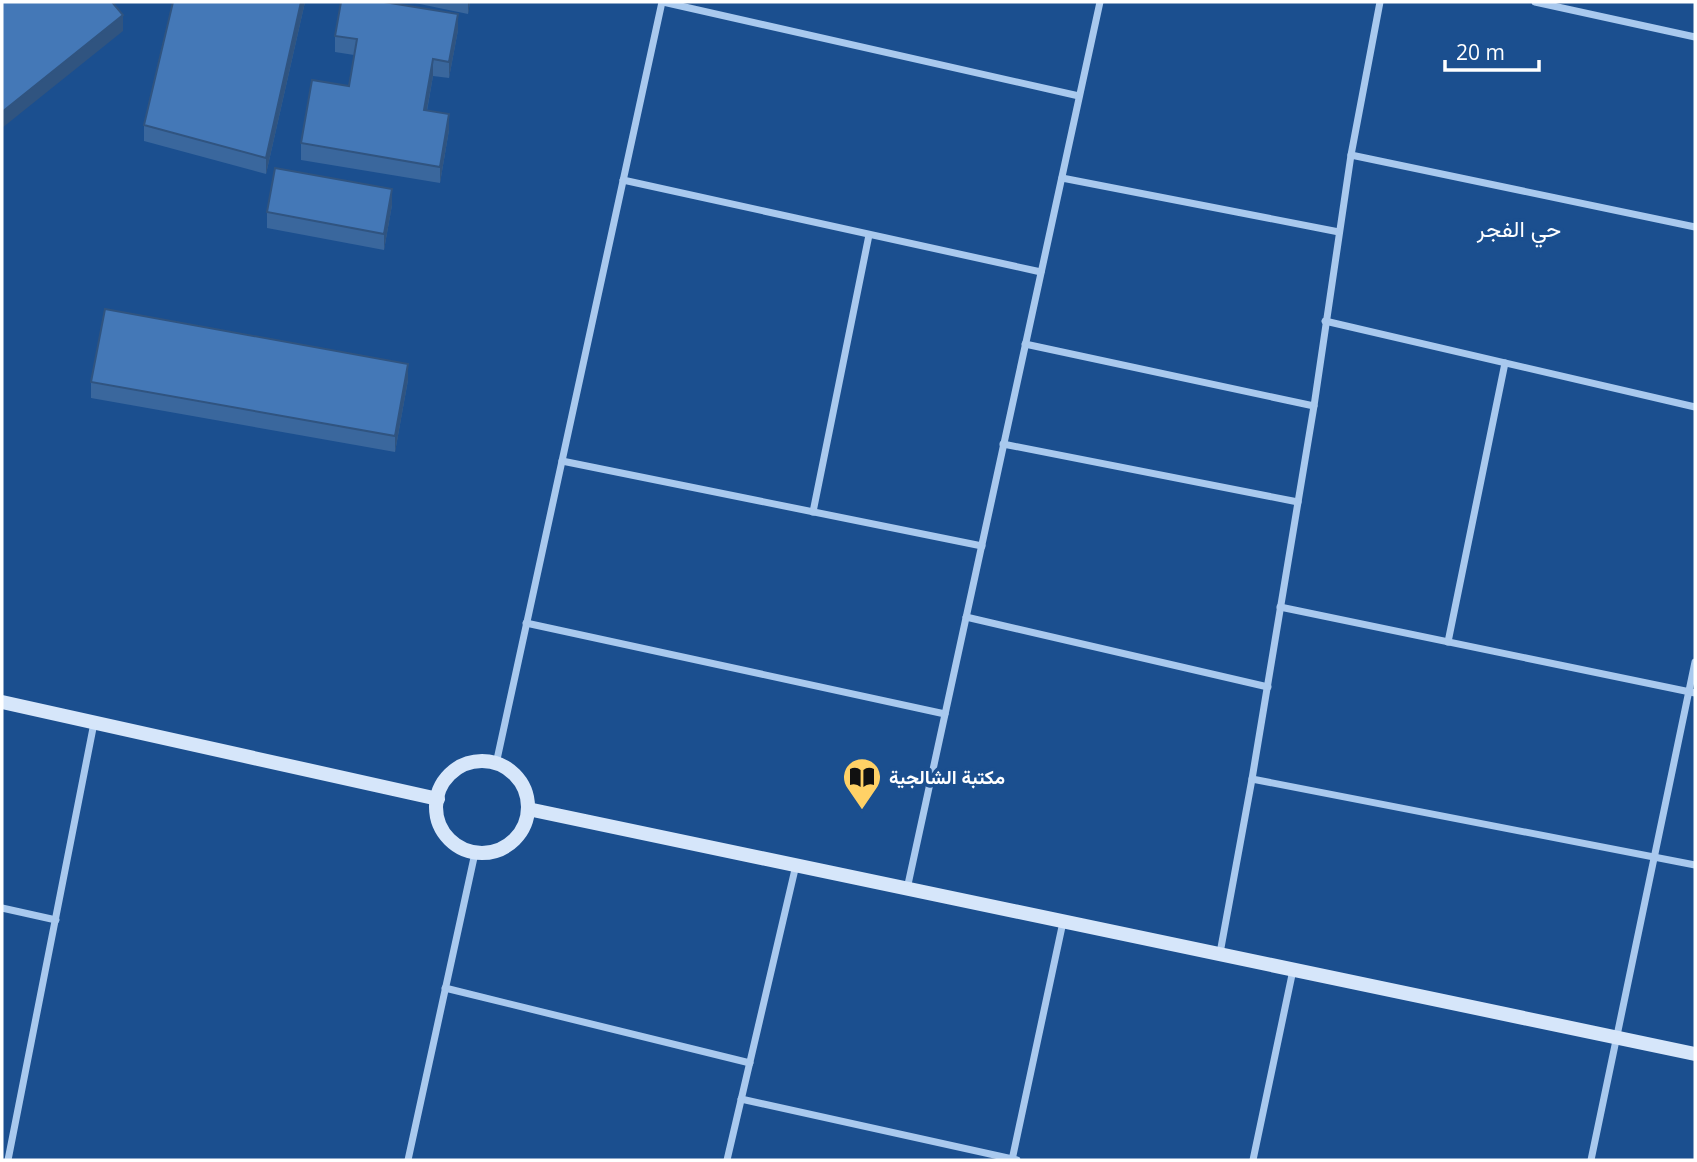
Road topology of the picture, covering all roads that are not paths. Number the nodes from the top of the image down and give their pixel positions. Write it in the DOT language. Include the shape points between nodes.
graph roads {
  1 [pos="663,2"];
  2 [pos="1100,2"];
  3 [pos="1380,2"];
  4 [pos="1535,2"];
  5 [pos="1695,37"];
  6 [pos="1079,96"];
  7 [pos="1351,155"];
  8 [pos="1062,178"];
  9 [pos="623,180"];
  10 [pos="1695,227"];
  11 [pos="1339,232"];
  12 [pos="869,234"];
  13 [pos="1041,272"];
  14 [pos="1325,321"];
  15 [pos="1025,344"];
  16 [pos="1505,363"];
  17 [pos="1314,406"];
  18 [pos="1695,407"];
  19 [pos="1003,444"];
  20 [pos="562,461"];
  21 [pos="1298,502"];
  22 [pos="813,512"];
  23 [pos="982,546"];
  24 [pos="1280,607"];
  25 [pos="966,617"];
  26 [pos="526,623"];
  27 [pos="1448,642"];
  28 [pos="1695,662"];
  29 [pos="1268,687"];
  30 [pos="1692,692"];
  31 [pos="2,702"];
  32 [pos="945,714"];
  33 [pos="94,723"];
  34 [pos="496,764"];
  35 [pos="1252,779"];
  36 [pos="438,799"];
  37 [pos="528,809"];
  38 [pos="475,852"];
  39 [pos="1654,857"];
  40 [pos="796,865"];
  41 [pos="1695,865"];
  42 [pos="907,888"];
  43 [pos="2,908"];
  44 [pos="56,920"];
  45 [pos="1063,922"];
  46 [pos="1219,954"];
  47 [pos="1293,970"];
  48 [pos="445,988"];
  49 [pos="1616,1037"];
  50 [pos="1695,1054"];
  51 [pos="750,1063"];
  52 [pos="741,1099"];
  53 [pos="8,1160"];
  54 [pos="408,1160"];
  55 [pos="727,1160"];
  56 [pos="1014,1160"];
  57 [pos="1254,1160"];
  58 [pos="1591,1160"];
  1 -- 6 [label="street"];
  1 -- 9 [label="street"];
  2 -- 6 [label="street"];
  3 -- 7 [label="street"];
  4 -- 5 [label="street"];
  6 -- 8 [label="street"];
  7 -- 10 [label="street"];
  7 -- 11 [label="street"];
  8 -- 11 [label="street"];
  8 -- 13 [label="street"];
  9 -- 12 [label="street"];
  9 -- 20 [label="street"];
  11 -- 14 [label="street"];
  12 -- 13 [label="street"];
  12 -- 22 [label="street"];
  13 -- 15 [label="street"];
  14 -- 16 [label="street"];
  14 -- 17 [label="street"];
  15 -- 17 [label="street"];
  15 -- 19 [label="street"];
  16 -- 18 [label="street"];
  16 -- 27 [label="street"];
  17 -- 21 [label="street"];
  19 -- 21 [label="street"];
  19 -- 23 [label="street"];
  20 -- 22 [label="street"];
  20 -- 26 [label="street"];
  21 -- 24 [label="street"];
  22 -- 23 [label="street"];
  23 -- 25 [label="street"];
  24 -- 27 [label="street"];
  24 -- 29 [label="street"];
  25 -- 29 [label="street"];
  25 -- 32 [label="street"];
  26 -- 32 [label="street"];
  26 -- 34 [label="street"];
  27 -- 30 [label="street"];
  28 -- 30 [label="street"];
  29 -- 35 [label="street"];
  30 -- 39 [label="street"];
  31 -- 33 [label="street"];
  32 -- 42 [label="street"];
  33 -- 36 [label="street"];
  33 -- 44 [label="street"];
  34 -- 36 [label="street" via="462,766 444,783"];
  34 -- 37 [label="street" via="517,778 526,792"];
  35 -- 39 [label="street"];
  35 -- 46 [label="street"];
  36 -- 38 [label="street" via="437,813 445,833 454,844"];
  37 -- 38 [label="street" via="521,831 511,843 497,851"];
  37 -- 40 [label="street"];
  38 -- 48 [label="street"];
  39 -- 41 [label="street"];
  39 -- 49 [label="street"];
  40 -- 42 [label="street"];
  40 -- 51 [label="street"];
  42 -- 45 [label="street"];
  43 -- 44 [label="street"];
  44 -- 53 [label="street"];
  45 -- 46 [label="street"];
  45 -- 56 [label="street"];
  46 -- 47 [label="street"];
  47 -- 49 [label="street"];
  47 -- 57 [label="street"];
  48 -- 51 [label="street"];
  48 -- 54 [label="street"];
  49 -- 50 [label="street"];
  49 -- 58 [label="street"];
  51 -- 52 [label="street"];
  52 -- 55 [label="street"];
  52 -- 56 [label="street"];
}
